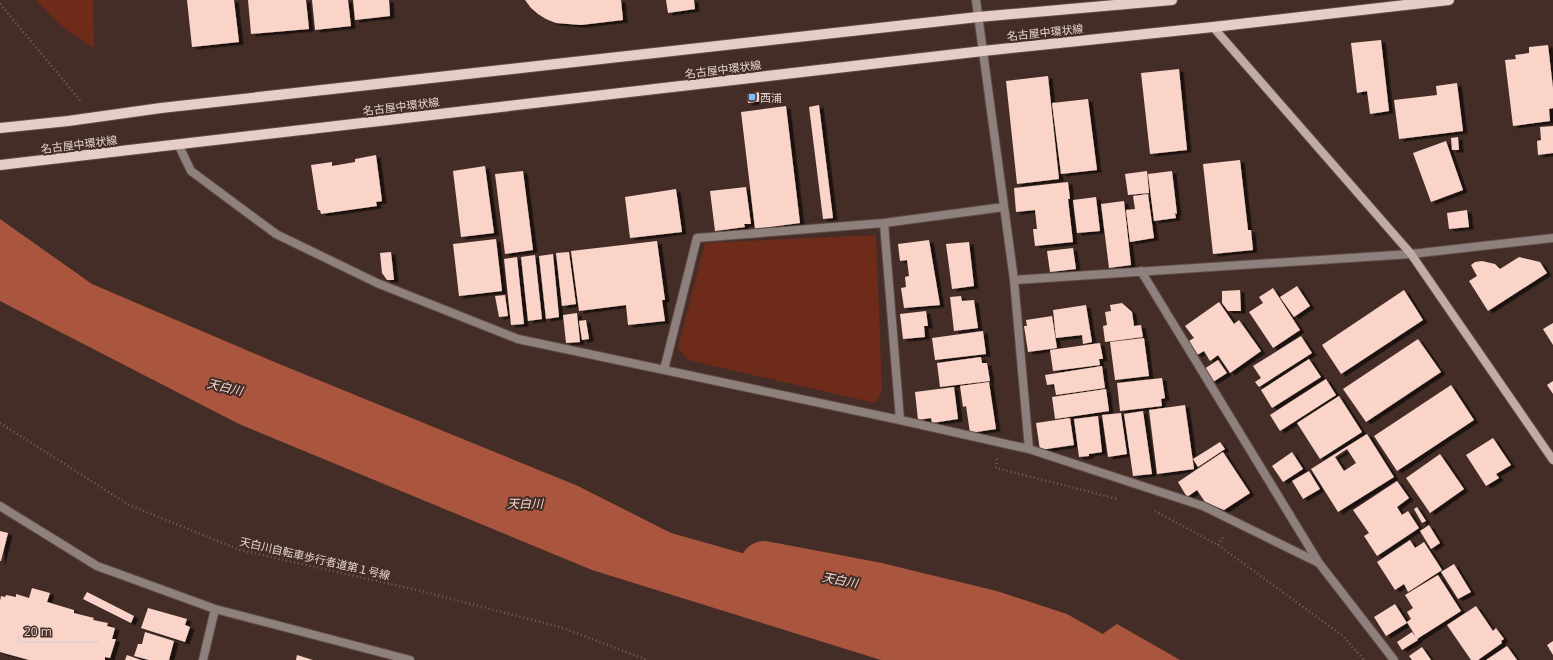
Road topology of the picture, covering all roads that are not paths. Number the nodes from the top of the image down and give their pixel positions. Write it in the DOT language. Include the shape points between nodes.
graph roads {
  1 [pos="976,0"];
  2 [pos="1172,0"];
  3 [pos="1449,0"];
  4 [pos="978,17"];
  5 [pos="1213,27"];
  6 [pos="983,51"];
  7 [pos="0,128"];
  8 [pos="178,144"];
  9 [pos="0,165"];
  10 [pos="1004,207"];
  11 [pos="884,223"];
  12 [pos="1553,238"];
  13 [pos="1411,254"];
  14 [pos="1141,272"];
  15 [pos="1014,280"];
  16 [pos="664,370"];
  17 [pos="900,420"];
  18 [pos="1029,449"];
  19 [pos="1553,460"];
  20 [pos="0,506"];
  21 [pos="1319,562"];
  22 [pos="215,609"];
  23 [pos="203,660"];
  24 [pos="410,660"];
  25 [pos="1394,660"];
  1 -- 4 [label="street"];
  2 -- 4 [label="main road, 名古屋中環状線"];
  3 -- 5 [label="main road, 名古屋中環状線"];
  4 -- 6 [label="street"];
  4 -- 7 [label="main road, 名古屋中環状線"];
  5 -- 6 [label="main road, 名古屋中環状線"];
  5 -- 13 [label="street"];
  6 -- 8 [label="main road, 名古屋中環状線"];
  6 -- 10 [label="street"];
  8 -- 9 [label="main road, 名古屋中環状線"];
  8 -- 16 [label="street" via="191,171 276,234 377,283 518,339"];
  10 -- 11 [label="street"];
  10 -- 15 [label="street"];
  11 -- 16 [label="street" via="697,238"];
  11 -- 17 [label="street"];
  12 -- 13 [label="street"];
  13 -- 14 [label="street"];
  13 -- 19 [label="street"];
  14 -- 15 [label="street"];
  14 -- 21 [label="street"];
  15 -- 18 [label="street"];
  16 -- 17 [label="street"];
  17 -- 18 [label="street"];
  18 -- 21 [label="street" via="1203,506"];
  20 -- 22 [label="street" via="97,566"];
  21 -- 25 [label="street"];
  22 -- 23 [label="street"];
  22 -- 24 [label="street"];
}
